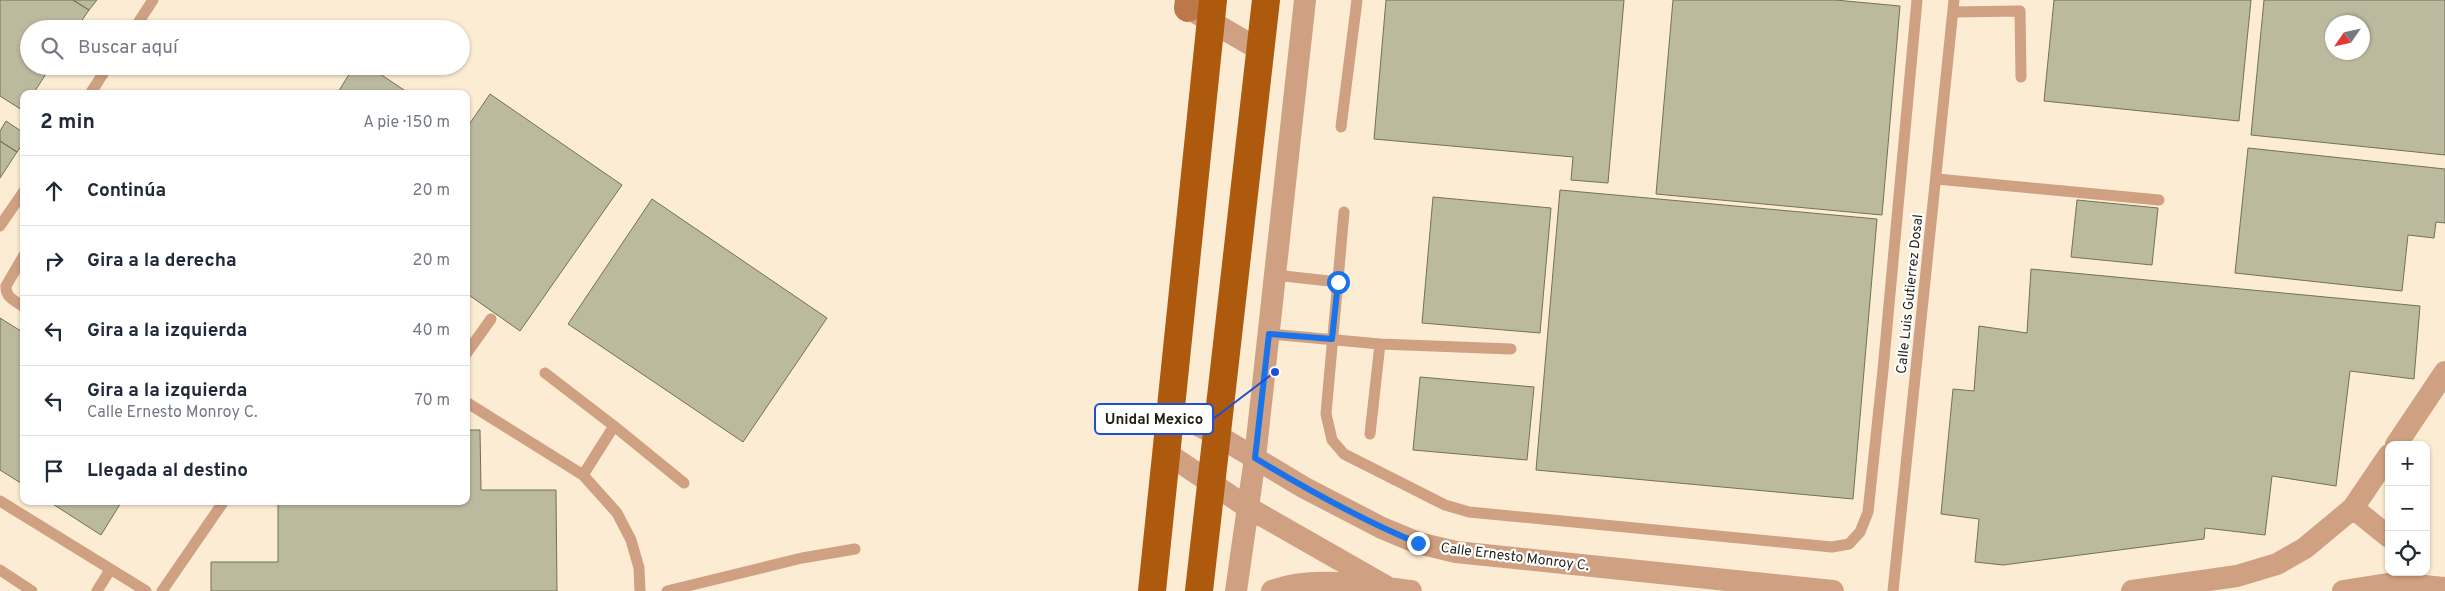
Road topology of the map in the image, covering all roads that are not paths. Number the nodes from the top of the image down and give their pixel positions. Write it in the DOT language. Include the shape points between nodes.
graph roads {
  1 [pos="153,0"];
  2 [pos="1305,0"];
  3 [pos="1356,0"];
  4 [pos="1917,0"];
  5 [pos="1260,3"];
  6 [pos="1195,6"];
  7 [pos="1953,6"];
  8 [pos="140,20"];
  9 [pos="1260,50"];
  10 [pos="102,75"];
  11 [pos="2021,77"];
  12 [pos="93,90"];
  13 [pos="1341,127"];
  14 [pos="1936,178"];
  15 [pos="20,197"];
  16 [pos="2159,200"];
  17 [pos="1344,212"];
  18 [pos="0,226"];
  19 [pos="20,262"];
  20 [pos="1275,275"];
  21 [pos="1338,282"];
  22 [pos="20,304"];
  23 [pos="491,319"];
  24 [pos="1269,334"];
  25 [pos="1332,339"];
  26 [pos="1380,344"];
  27 [pos="470,348"];
  28 [pos="1512,349"];
  29 [pos="2445,372"];
  30 [pos="545,373"];
  31 [pos="470,404"];
  32 [pos="1170,411"];
  33 [pos="614,426"];
  34 [pos="1216,434"];
  35 [pos="1370,434"];
  36 [pos="2399,441"];
  37 [pos="1165,452"];
  38 [pos="1255,458"];
  39 [pos="2385,461"];
  40 [pos="583,475"];
  41 [pos="1210,482"];
  42 [pos="684,483"];
  43 [pos="0,501"];
  44 [pos="221,505"];
  45 [pos="1247,507"];
  46 [pos="2353,508"];
  47 [pos="2385,534"];
  48 [pos="855,549"];
  49 [pos="0,570"];
  50 [pos="110,570"];
  51 [pos="2430,571"];
  52 [pos="2445,584"];
  53 [pos="1389,588"];
  54 [pos="1770,588"];
  55 [pos="2445,588"];
  56 [pos="32,591"];
  57 [pos="97,591"];
  58 [pos="146,591"];
  59 [pos="162,591"];
  60 [pos="640,591"];
  61 [pos="666,591"];
  62 [pos="1152,591"];
  63 [pos="1199,591"];
  64 [pos="1236,591"];
  65 [pos="1272,591"];
  66 [pos="1411,591"];
  67 [pos="1833,591"];
  68 [pos="1893,591"];
  69 [pos="2132,591"];
  70 [pos="2343,591"];
  1 -- 8 [label="lane"];
  2 -- 20 [label="street"];
  3 -- 13 [label="lane"];
  4 -- 25 [label="lane" via="1868,512 1860,532 1849,544 1832,547 1748,540 1469,512 1445,505 1344,454 1332,440 1326,414"];
  5 -- 9 [label="main road"];
  6 -- 9 [label="street"];
  6 -- 32 [label="main road"];
  7 -- 11 [label="lane" via="2020,11"];
  7 -- 14 [label="lane, Calle Luis Gutierrez Dosal"];
  9 -- 34 [label="main road"];
  10 -- 12 [label="lane"];
  14 -- 16 [label="lane"];
  14 -- 68 [label="lane, Calle Luis Gutierrez Dosal"];
  15 -- 18 [label="lane"];
  17 -- 21 [label="lane"];
  19 -- 22 [label="lane" via="6,286 7,295"];
  20 -- 21 [label="lane"];
  20 -- 24 [label="street"];
  21 -- 25 [label="lane"];
  23 -- 27 [label="lane"];
  24 -- 25 [label="lane"];
  24 -- 38 [label="street"];
  25 -- 26 [label="lane"];
  26 -- 28 [label="lane"];
  26 -- 35 [label="lane"];
  29 -- 36 [label="street"];
  30 -- 33 [label="lane"];
  31 -- 40 [label="lane"];
  32 -- 34 [label="street, Calle Ernesto Monroy C."];
  32 -- 37 [label="main road"];
  33 -- 40 [label="lane"];
  33 -- 42 [label="lane"];
  34 -- 38 [label="street, Calle Ernesto Monroy C."];
  34 -- 41 [label="main road"];
  37 -- 41 [label="street"];
  37 -- 62 [label="main road"];
  38 -- 45 [label="street"];
  38 -- 54 [label="street, Calle Ernesto Monroy C." via="1311,491 1418,543 1456,552"];
  39 -- 46 [label="street"];
  40 -- 60 [label="lane" via="617,513 631,540 639,568"];
  41 -- 45 [label="street"];
  41 -- 63 [label="main road"];
  43 -- 50 [label="lane"];
  44 -- 59 [label="lane"];
  45 -- 53 [label="street"];
  45 -- 64 [label="street"];
  46 -- 47 [label="street"];
  46 -- 69 [label="street" via="2305,548 2277,564 2237,576"];
  48 -- 61 [label="lane" via="802,558"];
  49 -- 56 [label="lane"];
  50 -- 57 [label="lane"];
  50 -- 58 [label="lane"];
  51 -- 52 [label="street"];
  53 -- 65 [label="street" via="1311,583"];
  53 -- 66 [label="street"];
  54 -- 67 [label="street, Calle Ernesto Monroy C."];
  55 -- 70 [label="street" via="2394,583"];
}
